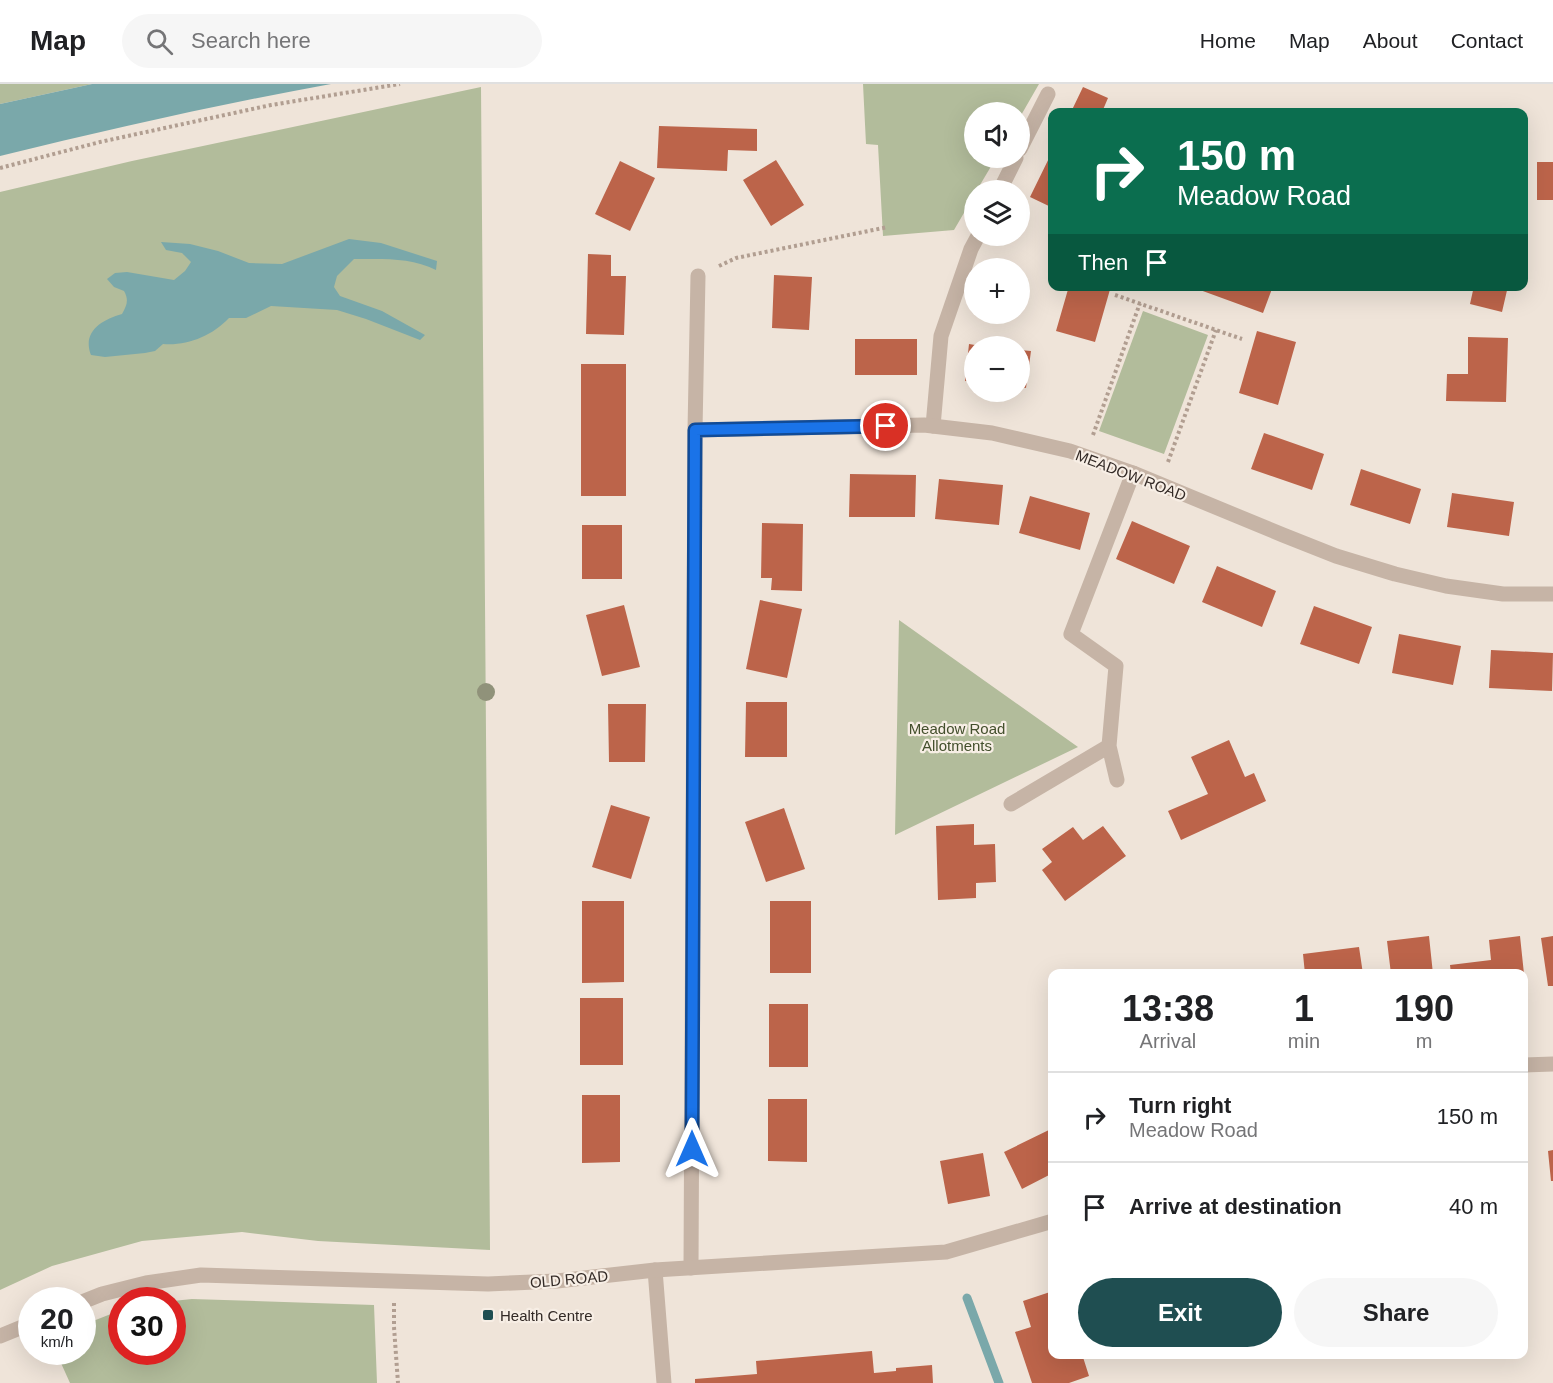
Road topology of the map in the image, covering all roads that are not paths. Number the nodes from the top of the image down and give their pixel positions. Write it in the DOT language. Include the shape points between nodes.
graph roads {
  1 [pos="1047,93"];
  2 [pos="1030,128"];
  3 [pos="973,246"];
  4 [pos="698,276"];
  5 [pos="933,426"];
  6 [pos="695,430"];
  7 [pos="1132,473"];
  8 [pos="1553,594"];
  9 [pos="1109,746"];
  10 [pos="1117,780"];
  11 [pos="1011,804"];
  12 [pos="1553,1064"];
  13 [pos="1528,1065"];
  14 [pos="1048,1222"];
  15 [pos="691,1268"];
  16 [pos="655,1270"];
  17 [pos="96,1296"];
  18 [pos="18,1329"];
  19 [pos="0,1336"];
  20 [pos="664,1383"];
  1 -- 2 [label="street"];
  3 -- 5 [label="street" via="941,336"];
  4 -- 6 [label="street"];
  5 -- 6 [label="street, MEADOW ROAD"];
  5 -- 7 [label="street, MEADOW ROAD" via="992,433 1086,456"];
  6 -- 15 [label="street"];
  7 -- 8 [label="street, MEADOW ROAD" via="1336,556 1395,574 1503,594"];
  7 -- 9 [label="street" via="1071,634 1116,666"];
  9 -- 10 [label="street"];
  9 -- 11 [label="street"];
  12 -- 13 [label="street"];
  14 -- 15 [label="street, OLD ROAD" via="946,1252"];
  15 -- 16 [label="street, OLD ROAD"];
  16 -- 17 [label="street, OLD ROAD" via="488,1284 201,1275 146,1283"];
  16 -- 20 [label="street"];
  18 -- 19 [label="street"];
}
